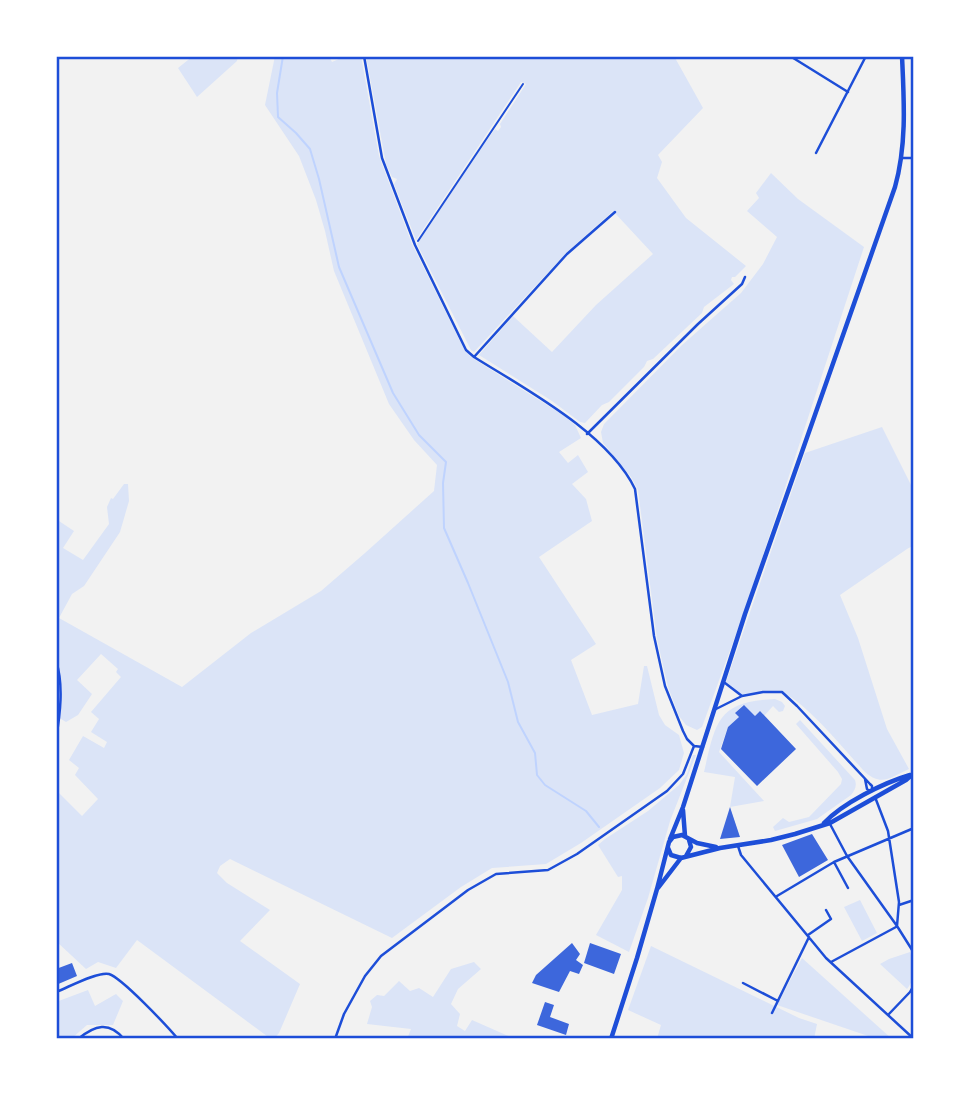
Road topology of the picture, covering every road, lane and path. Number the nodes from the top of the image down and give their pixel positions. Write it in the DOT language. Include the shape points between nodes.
graph roads {
  1 [pos="364,56"];
  2 [pos="790,56"];
  3 [pos="866,56"];
  4 [pos="902,56"];
  5 [pos="523,84"];
  6 [pos="848,92"];
  7 [pos="816,153"];
  8 [pos="902,158"];
  9 [pos="914,158"];
  10 [pos="615,212"];
  11 [pos="415,245"];
  12 [pos="745,277"];
  13 [pos="474,357"];
  14 [pos="587,433"];
  15 [pos="56,661"];
  16 [pos="723,681"];
  17 [pos="742,695"];
  18 [pos="714,710"];
  19 [pos="56,739"];
  20 [pos="694,746"];
  21 [pos="703,747"];
  22 [pos="872,791"];
  23 [pos="875,797"];
  24 [pos="683,807"];
  25 [pos="830,823"];
  26 [pos="823,824"];
  27 [pos="914,828"];
  28 [pos="687,838"];
  29 [pos="670,839"];
  30 [pos="889,840"];
  31 [pos="738,846"];
  32 [pos="668,848"];
  33 [pos="720,848"];
  34 [pos="847,856"];
  35 [pos="684,858"];
  36 [pos="834,862"];
  37 [pos="848,888"];
  38 [pos="657,889"];
  39 [pos="777,896"];
  40 [pos="914,901"];
  41 [pos="899,905"];
  42 [pos="827,910"];
  43 [pos="897,926"];
  44 [pos="808,936"];
  45 [pos="912,945"];
  46 [pos="914,954"];
  47 [pos="831,962"];
  48 [pos="743,983"];
  49 [pos="914,985"];
  50 [pos="56,992"];
  51 [pos="778,1001"];
  52 [pos="772,1013"];
  53 [pos="888,1015"];
  54 [pos="78,1039"];
  55 [pos="124,1039"];
  56 [pos="178,1039"];
  57 [pos="335,1039"];
  58 [pos="611,1039"];
  59 [pos="914,1039"];
  1 -- 11 [label="street" via="382,158"];
  2 -- 6 [label="street"];
  3 -- 6 [label="street"];
  4 -- 8 [label="main road"];
  5 -- 11 [label="path"];
  6 -- 7 [label="street"];
  8 -- 9 [label="street"];
  8 -- 16 [label="main road"];
  10 -- 13 [label="street" via="567,254"];
  11 -- 13 [label="street"];
  12 -- 14 [label="street"];
  13 -- 14 [label="street"];
  14 -- 20 [label="street" via="619,464 635,489 665,685"];
  15 -- 19 [label="street" via="60,674"];
  16 -- 17 [label="street"];
  16 -- 18 [label="main road"];
  17 -- 18 [label="street"];
  17 -- 22 [label="street" via="782,692"];
  18 -- 21 [label="main road"];
  20 -- 21 [label="street"];
  20 -- 57 [label="street" via="683,774 667,791 577,854 548,870 496,874 381,956 365,976"];
  21 -- 24 [label="main road"];
  22 -- 23 [label="main road"];
  22 -- 23 [label="main road" via="914,773"];
  22 -- 26 [label="main road"];
  23 -- 25 [label="main road"];
  23 -- 30 [label="street"];
  24 -- 28 [label="main road"];
  24 -- 29 [label="main road"];
  25 -- 26 [label="main road"];
  25 -- 34 [label="street"];
  26 -- 31 [label="main road"];
  27 -- 30 [label="street"];
  28 -- 29 [label="main road"];
  28 -- 33 [label="main road"];
  28 -- 35 [label="main road" via="691,851"];
  29 -- 32 [label="main road"];
  30 -- 34 [label="street"];
  30 -- 41 [label="street"];
  31 -- 33 [label="main road"];
  31 -- 39 [label="street"];
  32 -- 35 [label="main road" via="671,855"];
  32 -- 38 [label="main road"];
  33 -- 35 [label="main road"];
  34 -- 36 [label="street"];
  34 -- 43 [label="street"];
  35 -- 38 [label="main road"];
  36 -- 37 [label="street"];
  36 -- 39 [label="street"];
  38 -- 58 [label="main road"];
  39 -- 44 [label="street"];
  40 -- 41 [label="street"];
  41 -- 43 [label="street"];
  42 -- 44 [label="street" via="831,919"];
  43 -- 45 [label="street"];
  43 -- 47 [label="street"];
  44 -- 47 [label="street"];
  44 -- 51 [label="street"];
  45 -- 46 [label="street"];
  47 -- 53 [label="street"];
  48 -- 51 [label="street"];
  49 -- 53 [label="street"];
  50 -- 56 [label="street" via="110,974"];
  51 -- 52 [label="street"];
  53 -- 59 [label="street"];
  54 -- 55 [label="street" via="103,1026"];
}
